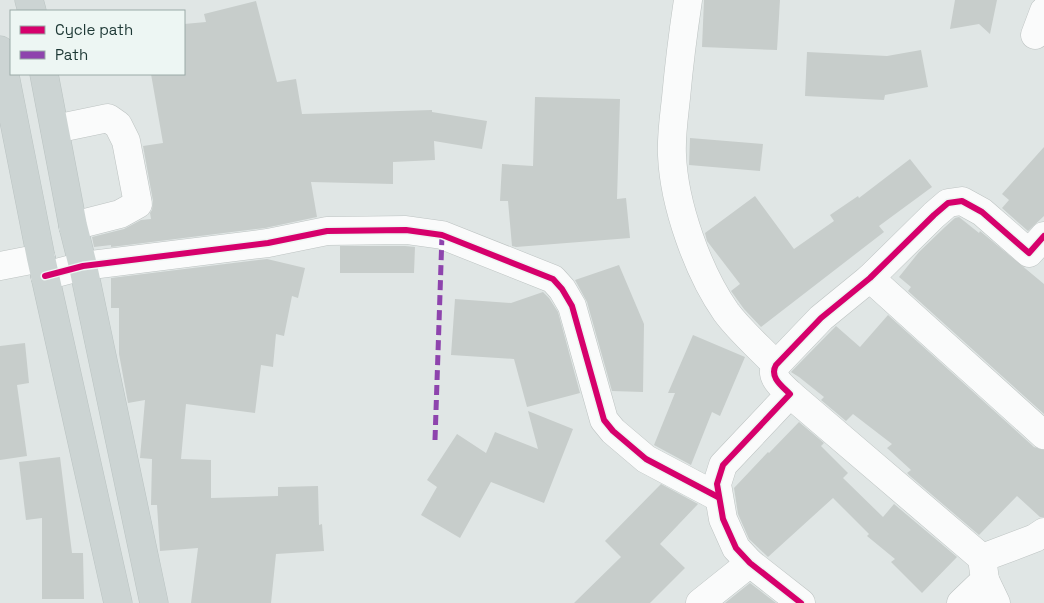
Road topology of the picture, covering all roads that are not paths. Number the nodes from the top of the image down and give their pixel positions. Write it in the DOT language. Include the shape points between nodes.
graph roads {
  1 [pos="688,0"];
  2 [pos="0,50"];
  3 [pos="44,75"];
  4 [pos="54,129"];
  5 [pos="73,226"];
  6 [pos="1039,252"];
  7 [pos="0,266"];
  8 [pos="83,266"];
  9 [pos="43,267"];
  10 [pos="870,278"];
  11 [pos="776,365"];
  12 [pos="790,394"];
  13 [pos="1044,435"];
  14 [pos="718,497"];
  15 [pos="1044,532"];
  16 [pos="750,563"];
  17 [pos="987,580"];
  18 [pos="118,603"];
  19 [pos="154,603"];
  20 [pos="700,603"];
  21 [pos="802,603"];
  22 [pos="961,603"];
  1 -- 11 [label="street" via="673,127 676,188 690,238 712,289 728,314"];
  2 -- 9 [label="main road"];
  3 -- 4 [label="main road"];
  4 -- 5 [label="main road"];
  4 -- 5 [label="street" via="108,118 118,125 126,141 138,204 120,214"];
  5 -- 8 [label="main road"];
  6 -- 10 [label="street" via="982,212 956,201 934,214"];
  7 -- 9 [label="street"];
  8 -- 9 [label="street"];
  8 -- 14 [label="street" via="268,243 327,231 406,230 442,235 553,279 572,306 604,420 646,460"];
  8 -- 19 [label="main road"];
  9 -- 18 [label="main road"];
  10 -- 11 [label="street" via="821,318"];
  10 -- 13 [label="street"];
  11 -- 12 [label="street" via="774,376"];
  12 -- 14 [label="street" via="724,465 717,484"];
  12 -- 17 [label="street"];
  14 -- 16 [label="street" via="723,520 736,548"];
  15 -- 17 [label="street"];
  16 -- 20 [label="street"];
  16 -- 21 [label="street"];
  17 -- 22 [label="street"];
}
